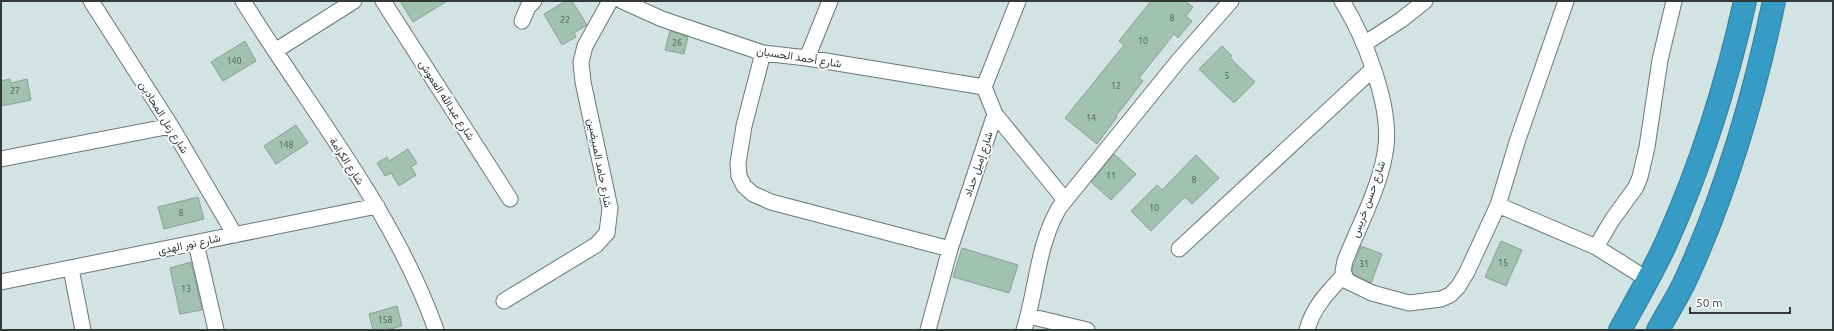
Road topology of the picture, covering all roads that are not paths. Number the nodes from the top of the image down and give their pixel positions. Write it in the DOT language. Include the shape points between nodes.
graph roads {
  1 [pos="91,1"];
  2 [pos="243,1"];
  3 [pos="354,1"];
  4 [pos="383,1"];
  5 [pos="534,1"];
  6 [pos="610,1"];
  7 [pos="622,1"];
  8 [pos="830,1"];
  9 [pos="1018,1"];
  10 [pos="1231,1"];
  11 [pos="1342,1"];
  12 [pos="1425,1"];
  13 [pos="1566,1"];
  14 [pos="1674,1"];
  15 [pos="1745,1"];
  16 [pos="1774,1"];
  17 [pos="522,21"];
  18 [pos="1364,44"];
  19 [pos="275,51"];
  20 [pos="762,53"];
  21 [pos="807,58"];
  22 [pos="1373,69"];
  23 [pos="984,87"];
  24 [pos="995,114"];
  25 [pos="170,126"];
  26 [pos="1,160"];
  27 [pos="510,200"];
  28 [pos="1065,200"];
  29 [pos="1498,205"];
  30 [pos="377,206"];
  31 [pos="235,235"];
  32 [pos="196,243"];
  33 [pos="1596,247"];
  34 [pos="950,249"];
  35 [pos="1178,249"];
  36 [pos="1344,268"];
  37 [pos="71,270"];
  38 [pos="1647,279"];
  39 [pos="1,282"];
  40 [pos="504,301"];
  41 [pos="1026,323"];
  42 [pos="83,330"];
  43 [pos="216,330"];
  44 [pos="436,330"];
  45 [pos="928,330"];
  46 [pos="1087,330"];
  47 [pos="1307,330"];
  48 [pos="1620,330"];
  49 [pos="1658,330"];
  1 -- 25 [label="street, شارع زعل المحادين"];
  2 -- 19 [label="street, شارع الكرامة"];
  3 -- 19 [label="street"];
  4 -- 27 [label="street, شارع عبدالله العموش"];
  5 -- 17 [label="street" via="528,7"];
  6 -- 40 [label="street, شارع حامد المبيضين" via="585,46 581,62 610,208 607,233 596,245"];
  7 -- 20 [label="street, شارع أحمد الحسبان" via="662,19"];
  8 -- 21 [label="street"];
  9 -- 23 [label="street"];
  10 -- 28 [label="street" via="1179,60"];
  11 -- 18 [label="street, شارع حسن خريس"];
  12 -- 18 [label="street"];
  13 -- 29 [label="street"];
  14 -- 33 [label="street" via="1660,60 1640,177"];
  15 -- 38 [label="highway" via="1726,76 1706,137 1667,242"];
  16 -- 49 [label="highway" via="1756,82 1735,156 1686,281"];
  18 -- 22 [label="street, شارع حسن خريس"];
  19 -- 30 [label="street, شارع الكرامة"];
  20 -- 21 [label="street, شارع أحمد الحسبان"];
  20 -- 34 [label="street" via="744,126 738,163 739,176 744,186 753,194 771,202"];
  21 -- 23 [label="street, شارع أحمد الحسبان"];
  22 -- 35 [label="street"];
  22 -- 36 [label="street, شارع حسن خريس" via="1386,126 1386,146 1373,191"];
  23 -- 24 [label="street"];
  24 -- 28 [label="street"];
  24 -- 34 [label="street, شارع إميل حداد"];
  25 -- 26 [label="street"];
  25 -- 31 [label="street, شارع زعل المحادين"];
  28 -- 41 [label="street" via="1052,221 1042,250"];
  29 -- 33 [label="street"];
  29 -- 36 [label="street" via="1458,287 1441,299 1409,303 1358,287 1347,282"];
  30 -- 31 [label="street, شارع نور الهدى"];
  30 -- 44 [label="street, شارع الكرامة" via="422,290"];
  31 -- 32 [label="street, شارع نور الهدى"];
  32 -- 37 [label="street, شارع نور الهدى"];
  32 -- 43 [label="street"];
  33 -- 38 [label="street"];
  34 -- 45 [label="street, شارع إميل حداد"];
  36 -- 47 [label="street" via="1310,319"];
  37 -- 39 [label="street, شارع نور الهدى"];
  37 -- 42 [label="street"];
  38 -- 48 [label="highway"];
  41 -- 46 [label="street"];
}
